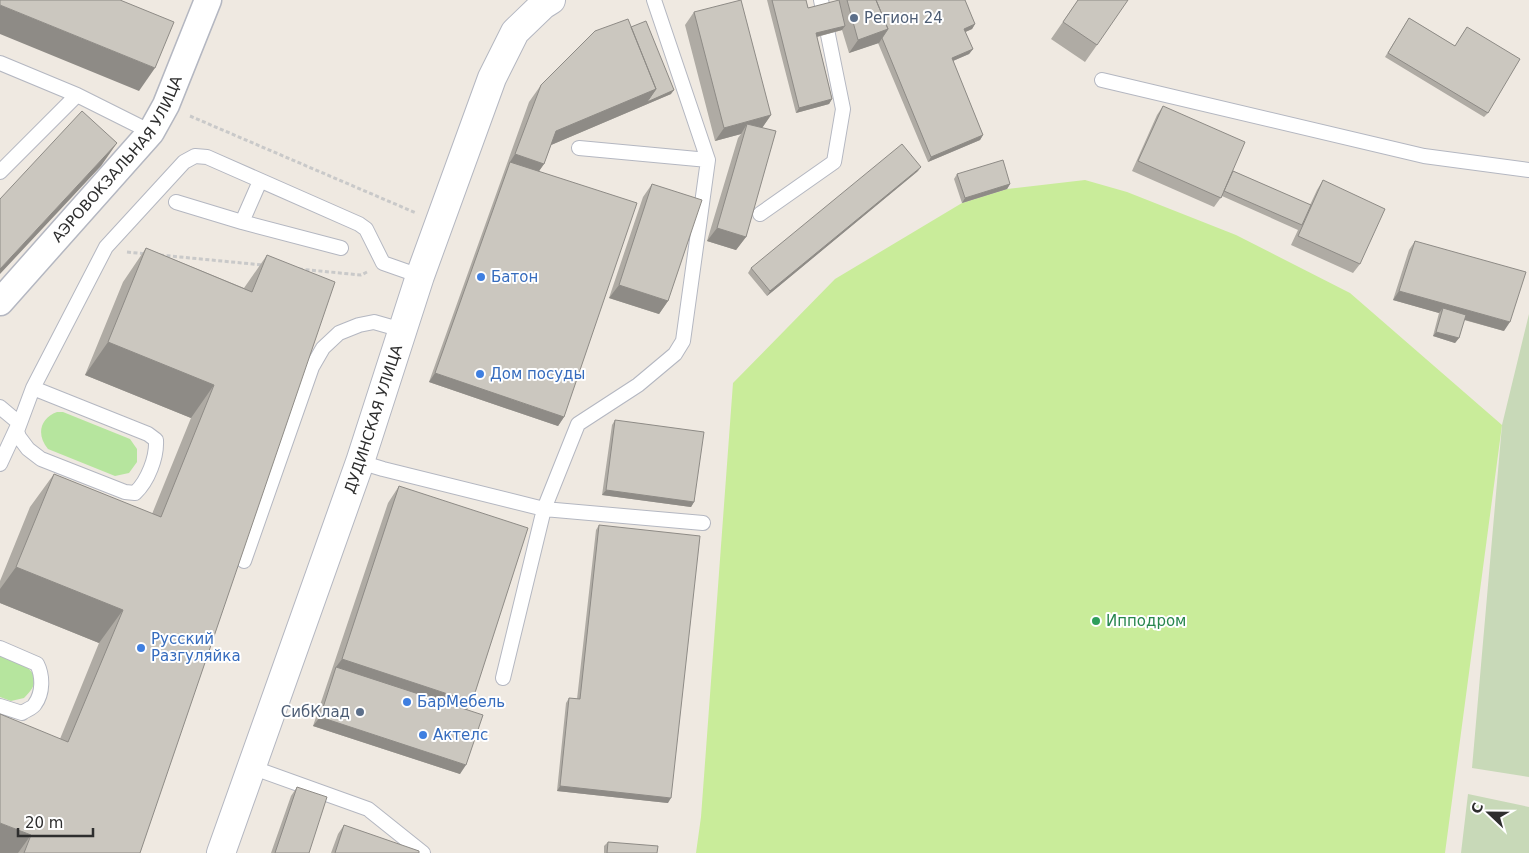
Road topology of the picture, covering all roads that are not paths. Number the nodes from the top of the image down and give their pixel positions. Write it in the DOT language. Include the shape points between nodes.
graph roads {
  1 [pos="551,0"];
  2 [pos="654,0"];
  3 [pos="821,0"];
  4 [pos="204,1"];
  5 [pos="0,63"];
  6 [pos="1102,80"];
  7 [pos="77,95"];
  8 [pos="151,132"];
  9 [pos="579,148"];
  10 [pos="708,160"];
  11 [pos="1529,170"];
  12 [pos="0,172"];
  13 [pos="260,181"];
  14 [pos="176,202"];
  15 [pos="760,214"];
  16 [pos="242,222"];
  17 [pos="341,248"];
  18 [pos="420,276"];
  19 [pos="0,302"];
  20 [pos="402,330"];
  21 [pos="33,388"];
  22 [pos="0,407"];
  23 [pos="19,423"];
  24 [pos="360,462"];
  25 [pos="0,464"];
  26 [pos="544,509"];
  27 [pos="703,523"];
  28 [pos="244,561"];
  29 [pos="0,648"];
  30 [pos="503,678"];
  31 [pos="0,706"];
  32 [pos="251,768"];
  33 [pos="221,853"];
  34 [pos="423,853"];
  1 -- 18 [label="street, ДУДИНСКАЯ УЛИЦА" via="516,32 492,78"];
  2 -- 10 [label="lane"];
  3 -- 15 [label="lane" via="843,109 834,162"];
  4 -- 8 [label="street, АЭРОВОКЗАЛЬНАЯ УЛИЦА" via="166,105"];
  5 -- 7 [label="lane"];
  6 -- 11 [label="lane" via="1424,156"];
  7 -- 8 [label="lane"];
  7 -- 12 [label="lane"];
  8 -- 19 [label="street, АЭРОВОКЗАЛЬНАЯ УЛИЦА"];
  9 -- 10 [label="lane"];
  10 -- 26 [label="lane" via="683,341 675,354 638,385 578,424"];
  13 -- 16 [label="lane"];
  13 -- 18 [label="lane" via="359,224 366,229 383,263"];
  13 -- 21 [label="lane" via="207,157 195,156 184,162 106,247"];
  14 -- 16 [label="lane"];
  16 -- 17 [label="lane"];
  18 -- 20 [label="street, ДУДИНСКАЯ УЛИЦА"];
  20 -- 24 [label="street, ДУДИНСКАЯ УЛИЦА"];
  20 -- 28 [label="lane" via="374,322 359,324 339,333 323,348 312,367"];
  21 -- 23 [label="lane"];
  21 -- 23 [label="lane" via="156,440 157,451 143,486 135,493 125,492 41,459 19,437"];
  22 -- 23 [label="lane"];
  23 -- 25 [label="lane"];
  24 -- 26 [label="lane"];
  24 -- 32 [label="street, ДУДИНСКАЯ УЛИЦА"];
  26 -- 27 [label="lane"];
  26 -- 30 [label="lane"];
  29 -- 31 [label="lane" via="37,664 41,672 41,691 35,705 22,713"];
  32 -- 33 [label="street, ДУДИНСКАЯ УЛИЦА"];
  32 -- 34 [label="lane" via="368,809"];
}
